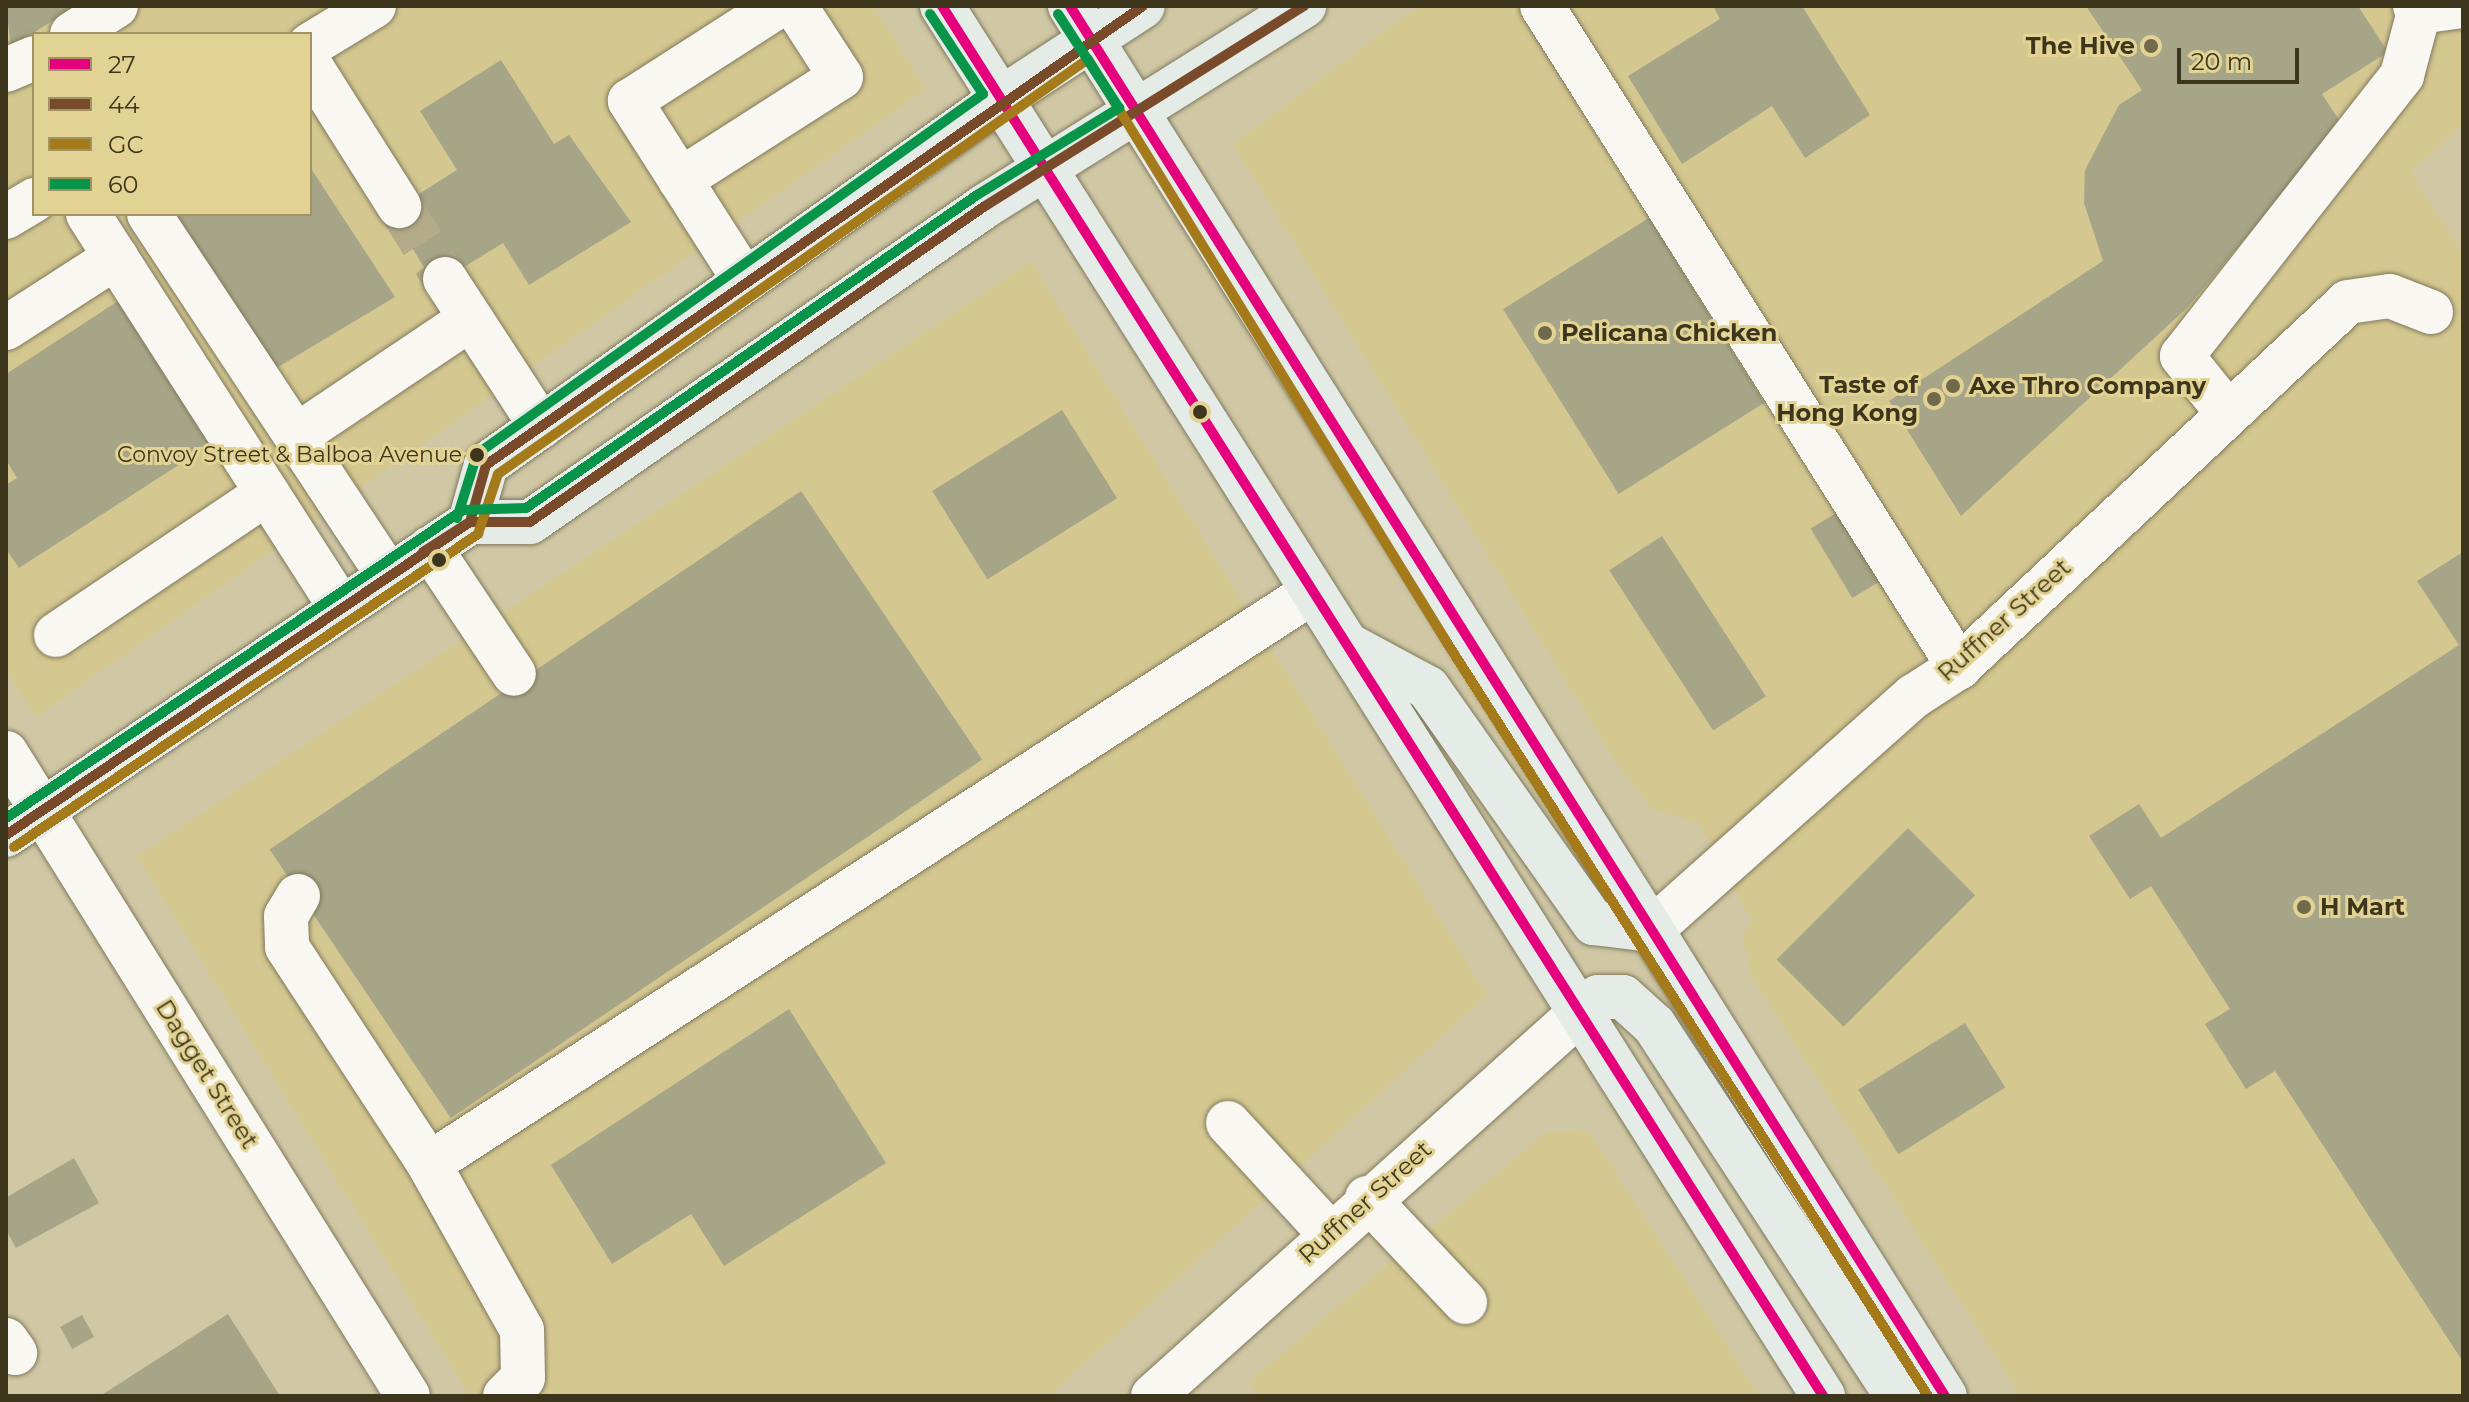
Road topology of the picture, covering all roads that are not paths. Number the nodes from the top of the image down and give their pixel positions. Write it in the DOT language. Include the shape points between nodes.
graph roads {
  1 [pos="116,6"];
  2 [pos="374,6"];
  3 [pos="778,6"];
  4 [pos="795,6"];
  5 [pos="942,6"];
  6 [pos="1143,6"];
  7 [pos="1304,6"];
  8 [pos="1542,6"];
  9 [pos="2463,6"];
  10 [pos="2417,9"];
  11 [pos="1081,22"];
  12 [pos="75,32"];
  13 [pos="312,44"];
  14 [pos="32,59"];
  15 [pos="312,68"];
  16 [pos="6,70"];
  17 [pos="1002,98"];
  18 [pos="1139,112"];
  19 [pos="1045,168"];
  20 [pos="680,180"];
  21 [pos="32,201"];
  22 [pos="399,206"];
  23 [pos="89,216"];
  24 [pos="150,216"];
  25 [pos="6,217"];
  26 [pos="116,257"];
  27 [pos="445,279"];
  28 [pos="745,281"];
  29 [pos="2431,312"];
  30 [pos="470,319"];
  31 [pos="6,328"];
  32 [pos="2227,412"];
  33 [pos="541,426"];
  34 [pos="296,436"];
  35 [pos="267,493"];
  36 [pos="470,522"];
  37 [pos="430,548"];
  38 [pos="389,576"];
  39 [pos="1311,593"];
  40 [pos="341,608"];
  41 [pos="56,635"];
  42 [pos="1341,641"];
  43 [pos="1959,667"];
  44 [pos="514,674"];
  45 [pos="6,753"];
  46 [pos="42,810"];
  47 [pos="6,835"];
  48 [pos="298,896"];
  49 [pos="1651,930"];
  50 [pos="1581,1012"];
  51 [pos="1228,1123"];
  52 [pos="429,1164"];
  53 [pos="1367,1198"];
  54 [pos="1329,1233"];
  55 [pos="1465,1302"];
  56 [pos="408,1396"];
  57 [pos="505,1396"];
  58 [pos="1153,1396"];
  59 [pos="1823,1396"];
  60 [pos="1897,1396"];
  61 [pos="1945,1396"];
  1 -- 12 [label="street"];
  2 -- 13 [label="street"];
  3 -- 20 [label="street" via="630,101"];
  4 -- 20 [label="street" via="841,77"];
  5 -- 17 [label="main road"];
  6 -- 11 [label="main road"];
  7 -- 18 [label="main road"];
  8 -- 43 [label="street"];
  9 -- 10 [label="street"];
  10 -- 32 [label="street" via="2402,75 2182,356"];
  11 -- 17 [label="main road"];
  11 -- 18 [label="main road"];
  14 -- 16 [label="street"];
  15 -- 22 [label="street"];
  17 -- 19 [label="main road"];
  17 -- 28 [label="main road"];
  18 -- 19 [label="main road"];
  18 -- 49 [label="main road" via="1456,630"];
  19 -- 36 [label="main road" via="530,522"];
  19 -- 39 [label="main road"];
  20 -- 28 [label="street"];
  21 -- 25 [label="street"];
  23 -- 26 [label="street"];
  24 -- 34 [label="street"];
  26 -- 31 [label="street"];
  26 -- 35 [label="street"];
  27 -- 30 [label="street"];
  28 -- 33 [label="main road"];
  29 -- 32 [label="street, Ruffner Street" via="2390,296 2348,302"];
  30 -- 33 [label="street"];
  30 -- 34 [label="street"];
  32 -- 43 [label="street, Ruffner Street"];
  33 -- 36 [label="main road" via="486,465"];
  34 -- 38 [label="street"];
  35 -- 40 [label="street"];
  35 -- 41 [label="street"];
  36 -- 37 [label="main road"];
  37 -- 38 [label="main road"];
  37 -- 44 [label="street"];
  38 -- 40 [label="main road"];
  39 -- 42 [label="main road"];
  39 -- 52 [label="street"];
  40 -- 46 [label="main road"];
  42 -- 49 [label="main road" via="1428,688 1594,923"];
  42 -- 50 [label="main road"];
  43 -- 49 [label="street, Ruffner Street" via="1914,696"];
  45 -- 46 [label="street, Dagget Street"];
  46 -- 47 [label="main road"];
  46 -- 56 [label="street, Dagget Street"];
  48 -- 52 [label="street" via="286,916 287,947"];
  49 -- 61 [label="main road"];
  50 -- 53 [label="street, Ruffner Street"];
  50 -- 59 [label="main road"];
  50 -- 60 [label="main road" via="1598,997 1623,997 1654,1025"];
  51 -- 54 [label="street"];
  52 -- 57 [label="street" via="522,1330 523,1378"];
  53 -- 54 [label="street, Ruffner Street"];
  53 -- 55 [label="street"];
  54 -- 58 [label="street, Ruffner Street"];
}
